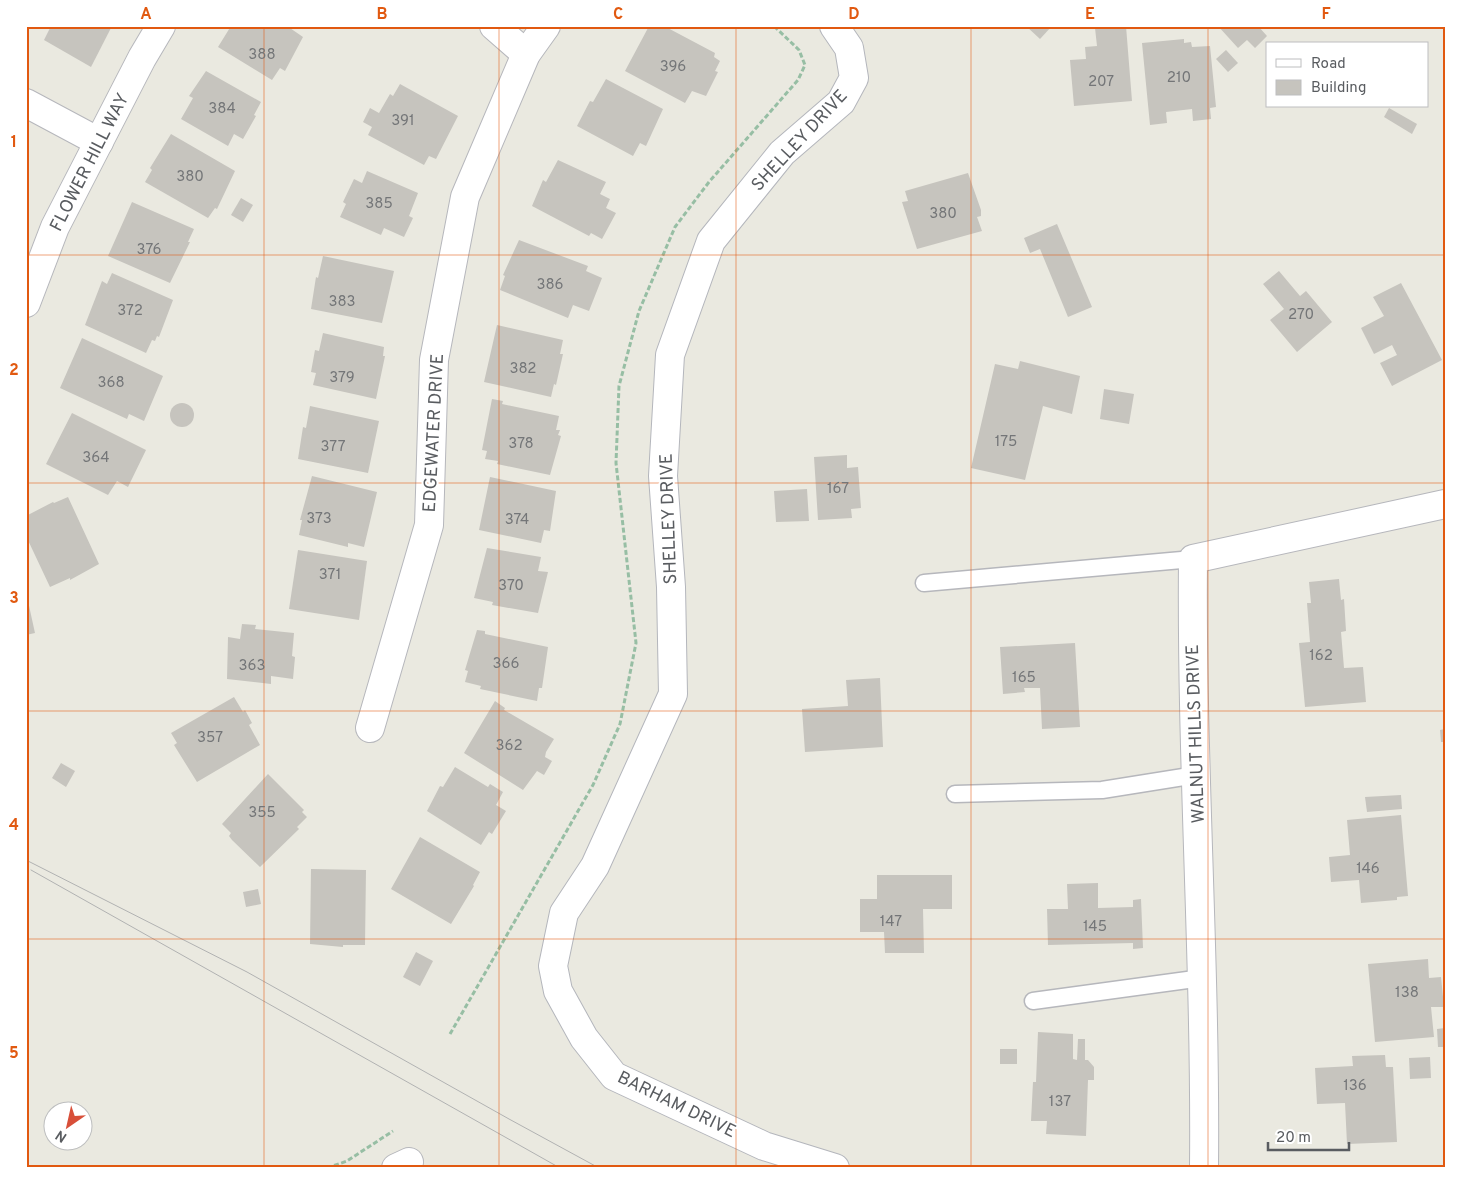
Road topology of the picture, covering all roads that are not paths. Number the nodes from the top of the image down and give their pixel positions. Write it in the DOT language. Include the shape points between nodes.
graph roads {
  1 [pos="162,26"];
  2 [pos="494,26"];
  3 [pos="546,26"];
  4 [pos="834,26"];
  5 [pos="526,54"];
  6 [pos="26,103"];
  7 [pos="99,142"];
  8 [pos="26,303"];
  9 [pos="1445,504"];
  10 [pos="1193,559"];
  11 [pos="924,583"];
  12 [pos="370,728"];
  13 [pos="1196,775"];
  14 [pos="956,794"];
  15 [pos="1202,978"];
  16 [pos="558,991"];
  17 [pos="1033,1001"];
  18 [pos="835,1168"];
  19 [pos="1204,1168"];
  1 -- 7 [label="street, FLOWER HILL WAY"];
  2 -- 5 [label="street"];
  3 -- 5 [label="street, EDGEWATER DRIVE"];
  4 -- 16 [label="street, SHELLEY DRIVE" via="849,48 854,78 840,102 782,153 711,241 670,355 663,476 671,587 673,694 595,866 564,913 553,966"];
  5 -- 12 [label="street, EDGEWATER DRIVE" via="465,197 434,360 429,525"];
  6 -- 7 [label="street"];
  7 -- 8 [label="street, FLOWER HILL WAY" via="55,227"];
  9 -- 10 [label="street"];
  10 -- 11 [label="lane"];
  10 -- 13 [label="street, WALNUT HILLS DRIVE" via="1192,670"];
  13 -- 14 [label="lane" via="1102,790"];
  13 -- 15 [label="street, WALNUT HILLS DRIVE"];
  15 -- 17 [label="lane"];
  15 -- 19 [label="street, WALNUT HILLS DRIVE"];
  16 -- 18 [label="street, BARHAM DRIVE" via="584,1038 614,1076 764,1146"];
}
